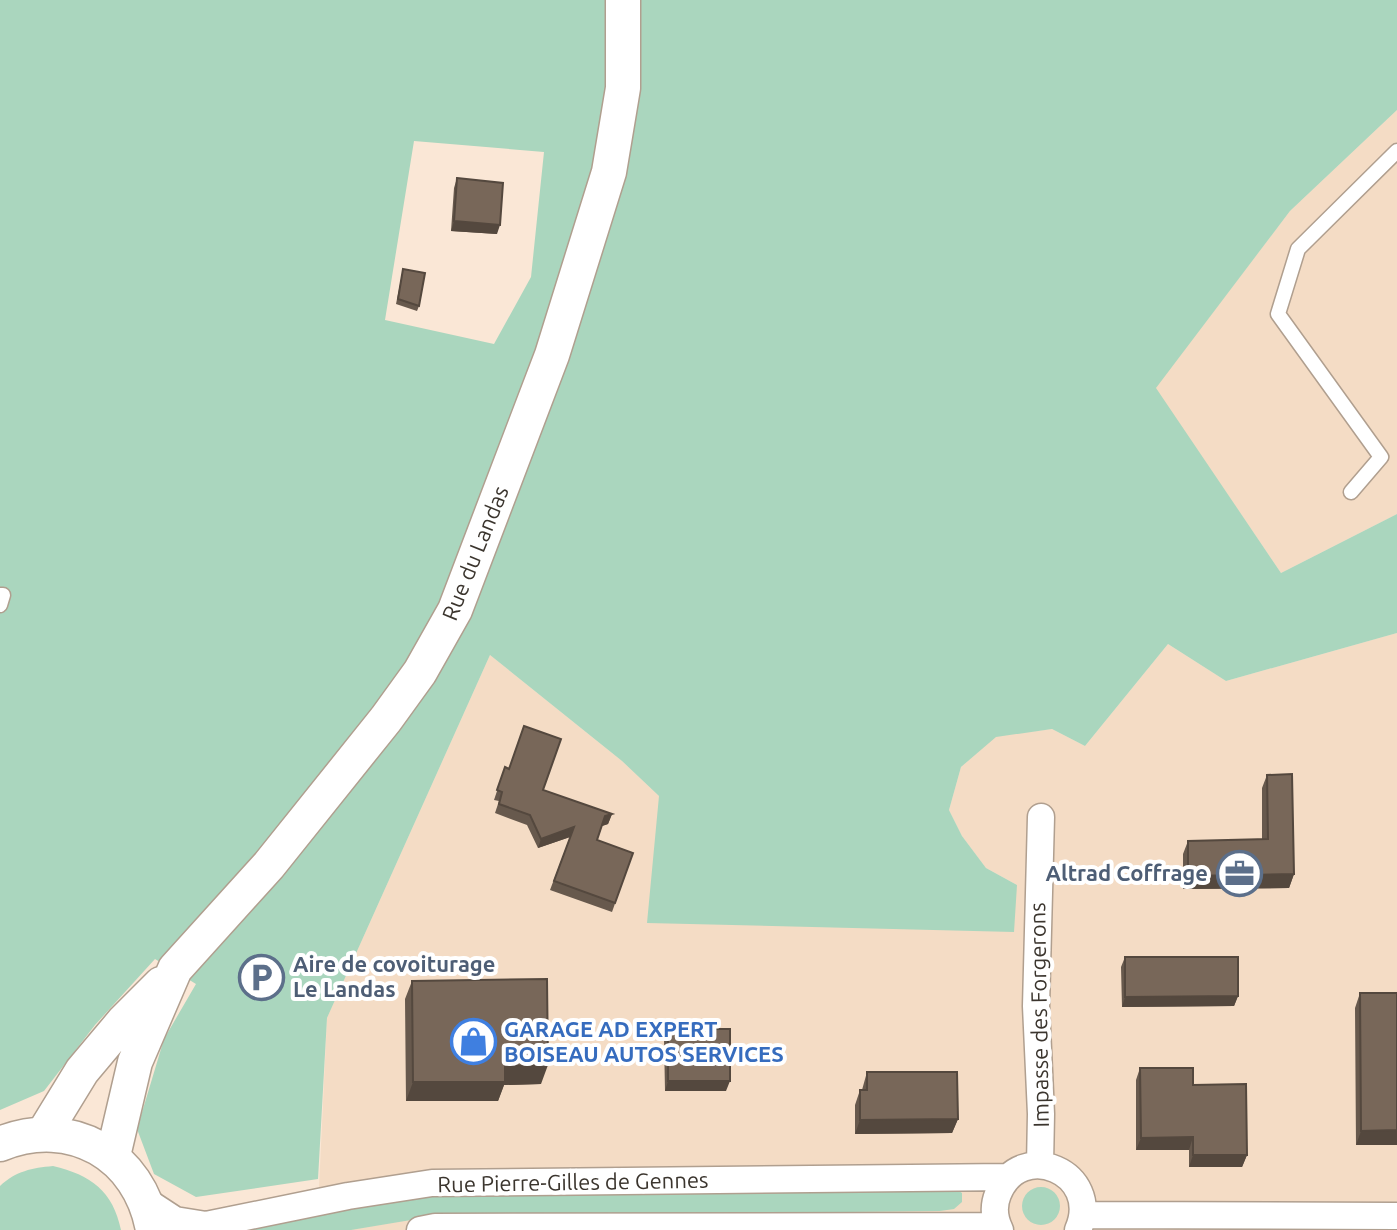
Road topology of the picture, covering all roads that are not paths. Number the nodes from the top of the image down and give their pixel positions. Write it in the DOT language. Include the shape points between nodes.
graph roads {
  1 [pos="622,2"];
  2 [pos="1397,151"];
  3 [pos="1351,492"];
  4 [pos="0,595"];
  5 [pos="0,605"];
  6 [pos="1041,817"];
  7 [pos="175,969"];
  8 [pos="44,1133"];
  9 [pos="0,1144"];
  10 [pos="113,1156"];
  11 [pos="1040,1165"];
  12 [pos="1009,1177"];
  13 [pos="150,1216"];
  14 [pos="1397,1216"];
  15 [pos="1081,1222"];
  16 [pos="999,1228"];
  17 [pos="420,1230"];
  1 -- 7 [label="street, Rue du Landas" via="623,88 609,172 552,355 455,610 386,719 269,865"];
  2 -- 3 [label="lane" via="1298,249 1278,314 1381,457"];
  4 -- 5 [label="lane"];
  6 -- 11 [label="street, Impasse des Forgerons" via="1036,1006"];
  7 -- 8 [label="street" via="82,1071"];
  7 -- 10 [label="street, Rue du Landas" via="135,1062"];
  8 -- 9 [label="street"];
  8 -- 10 [label="street" via="80,1139"];
  10 -- 13 [label="street" via="127,1169"];
  11 -- 12 [label="street, Rue Pierre-Gilles de Gennes"];
  11 -- 15 [label="street" via="1067,1175 1077,1186 1083,1200"];
  12 -- 13 [label="street, Rue Pierre-Gilles de Gennes" via="432,1183 206,1225"];
  12 -- 16 [label="street, Rue Pierre-Gilles de Gennes" via="996,1200"];
  14 -- 15 [label="street"];
  16 -- 17 [label="street, Rue Pierre-Gilles de Gennes"];
}
